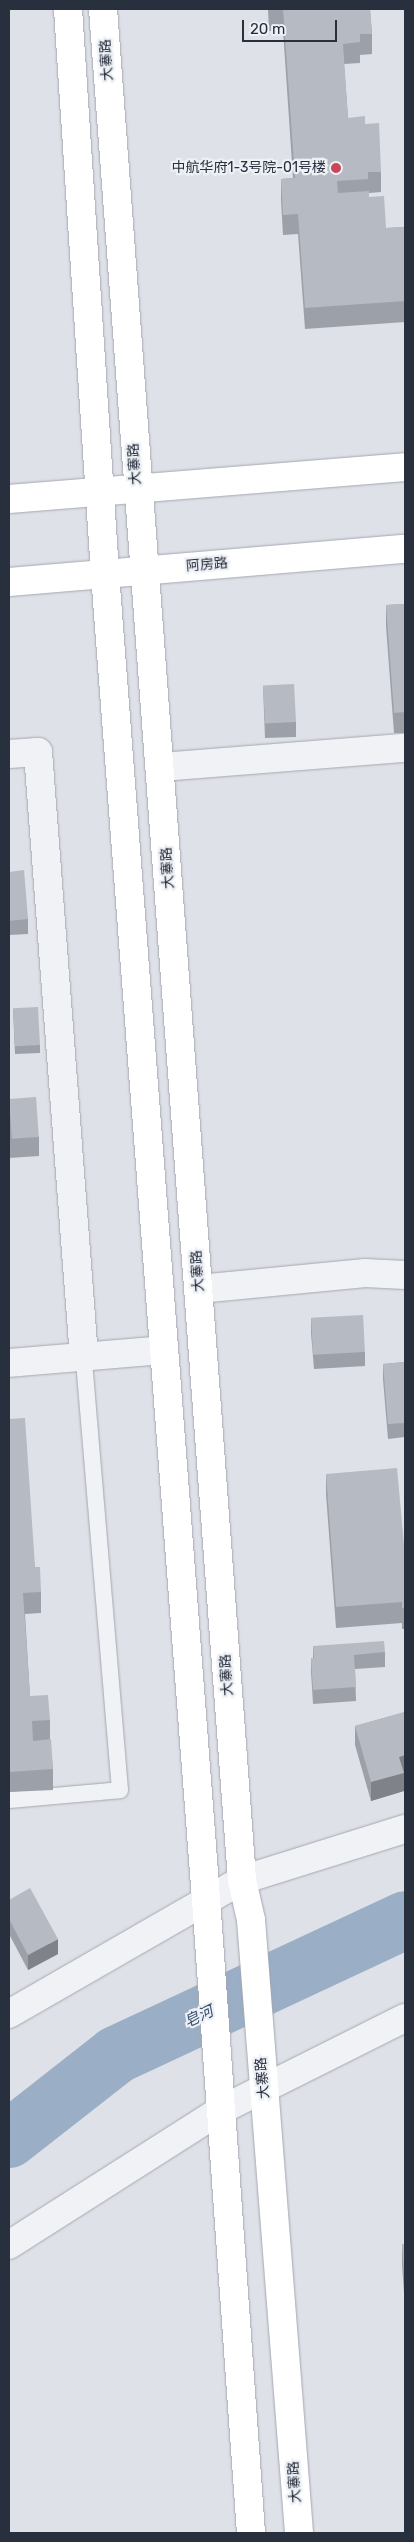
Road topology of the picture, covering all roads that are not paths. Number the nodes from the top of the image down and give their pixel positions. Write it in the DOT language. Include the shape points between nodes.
graph roads {
  1 [pos="68,9"];
  2 [pos="103,9"];
  3 [pos="405,467"];
  4 [pos="136,488"];
  5 [pos="100,491"];
  6 [pos="9,499"];
  7 [pos="405,549"];
  8 [pos="146,571"];
  9 [pos="105,574"];
  10 [pos="9,582"];
  11 [pos="405,748"];
  12 [pos="9,754"];
  13 [pos="161,767"];
  14 [pos="405,1275"];
  15 [pos="199,1289"];
  16 [pos="163,1350"];
  17 [pos="84,1357"];
  18 [pos="9,1363"];
  19 [pos="9,1800"];
  20 [pos="405,1829"];
  21 [pos="242,1880"];
  22 [pos="206,1899"];
  23 [pos="9,2014"];
  24 [pos="405,2018"];
  25 [pos="264,2087"];
  26 [pos="219,2111"];
  27 [pos="9,2245"];
  28 [pos="251,2533"];
  29 [pos="299,2533"];
  1 -- 5 [label="main road"];
  2 -- 4 [label="main road, 大寨路"];
  3 -- 4 [label="main road"];
  4 -- 5 [label="main road"];
  4 -- 8 [label="main road, 大寨路"];
  5 -- 6 [label="main road"];
  5 -- 9 [label="main road"];
  7 -- 8 [label="main road, 阿房路"];
  8 -- 9 [label="main road, 阿房路"];
  8 -- 13 [label="main road, 大寨路"];
  9 -- 10 [label="main road, 阿房路"];
  9 -- 16 [label="main road"];
  11 -- 13 [label="street"];
  12 -- 17 [label="street" via="38,752"];
  13 -- 15 [label="main road, 大寨路"];
  14 -- 15 [label="street" via="365,1273"];
  15 -- 21 [label="main road, 大寨路"];
  16 -- 17 [label="street"];
  16 -- 22 [label="main road"];
  17 -- 18 [label="street"];
  17 -- 19 [label="lane" via="120,1790"];
  20 -- 21 [label="street"];
  21 -- 22 [label="street"];
  21 -- 25 [label="main road, 大寨路" via="252,1920"];
  22 -- 23 [label="street"];
  22 -- 26 [label="main road"];
  24 -- 25 [label="street"];
  25 -- 26 [label="street"];
  25 -- 29 [label="main road, 大寨路"];
  26 -- 27 [label="street"];
  26 -- 28 [label="main road"];
}
